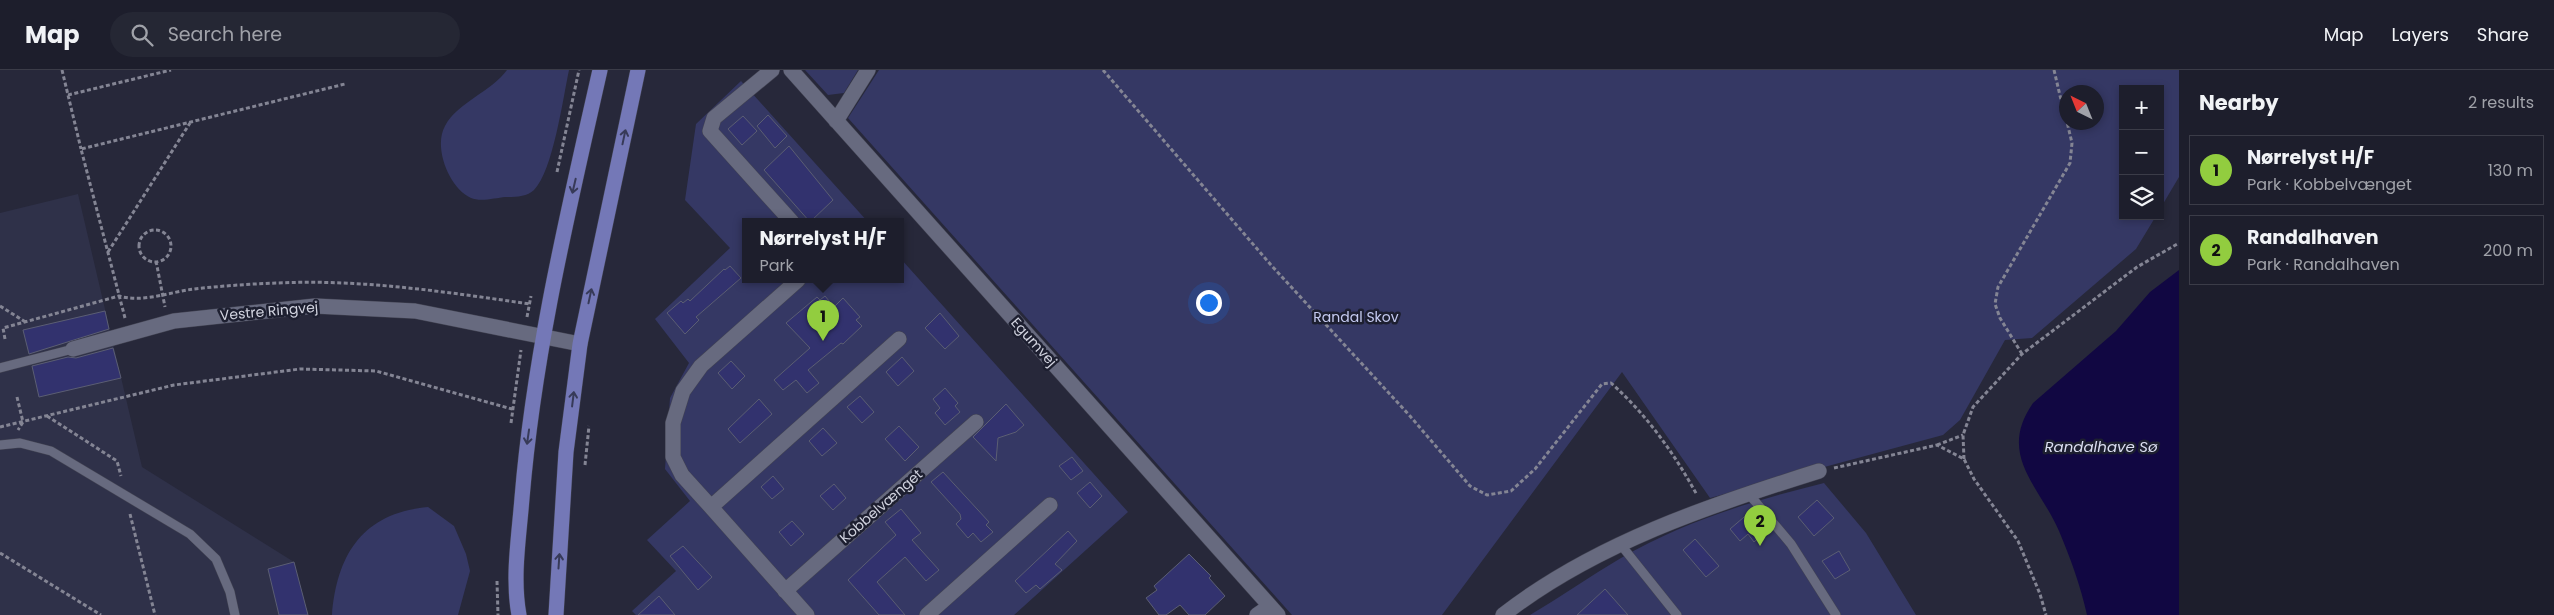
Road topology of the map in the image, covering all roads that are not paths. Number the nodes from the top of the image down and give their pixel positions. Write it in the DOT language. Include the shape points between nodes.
graph roads {
  1 [pos="600,70"];
  2 [pos="638,70"];
  3 [pos="772,70"];
  4 [pos="791,70"];
  5 [pos="868,70"];
  6 [pos="836,120"];
  7 [pos="788,218"];
  8 [pos="795,283"];
  9 [pos="542,337"];
  10 [pos="899,339"];
  11 [pos="580,344"];
  12 [pos="73,349"];
  13 [pos="0,368"];
  14 [pos="976,422"];
  15 [pos="0,445"];
  16 [pos="1819,471"];
  17 [pos="1748,493"];
  18 [pos="1050,505"];
  19 [pos="711,507"];
  20 [pos="1621,546"];
  21 [pos="785,590"];
  22 [pos="1274,610"];
  23 [pos="1505,614"];
  24 [pos="235,615"];
  25 [pos="519,615"];
  26 [pos="556,615"];
  27 [pos="807,615"];
  28 [pos="927,615"];
  29 [pos="1257,615"];
  30 [pos="1678,615"];
  31 [pos="1836,615"];
  1 -- 9 [label="main road, one-way"];
  11 -- 2 [label="main road, one-way"];
  3 -- 7 [label="street" via="714,118 710,132"];
  4 -- 6 [label="street, Egumvej"];
  5 -- 6 [label="street"];
  6 -- 22 [label="street, Egumvej"];
  8 -- 19 [label="street" via="701,366 683,391 673,423 674,457 682,475"];
  9 -- 11 [label="street, Vestre Ringvej"];
  9 -- 12 [label="street, Vestre Ringvej" via="414,311 315,306 243,311 169,322"];
  9 -- 25 [label="main road, one-way" via="526,453 515,592"];
  10 -- 19 [label="street"];
  26 -- 11 [label="main road, one-way" via="566,452"];
  12 -- 13 [label="lane, Vestre Ringvej"];
  14 -- 21 [label="street, Kobbelvænget"];
  15 -- 24 [label="lane" via="20,443 52,451 190,534 216,559 230,592"];
  16 -- 17 [label="street"];
  17 -- 20 [label="street"];
  17 -- 31 [label="lane" via="1791,544"];
  18 -- 28 [label="street"];
  19 -- 21 [label="street"];
  20 -- 23 [label="street" via="1562,575"];
  20 -- 30 [label="lane"];
  21 -- 27 [label="street"];
  22 -- 29 [label="street"];
}
